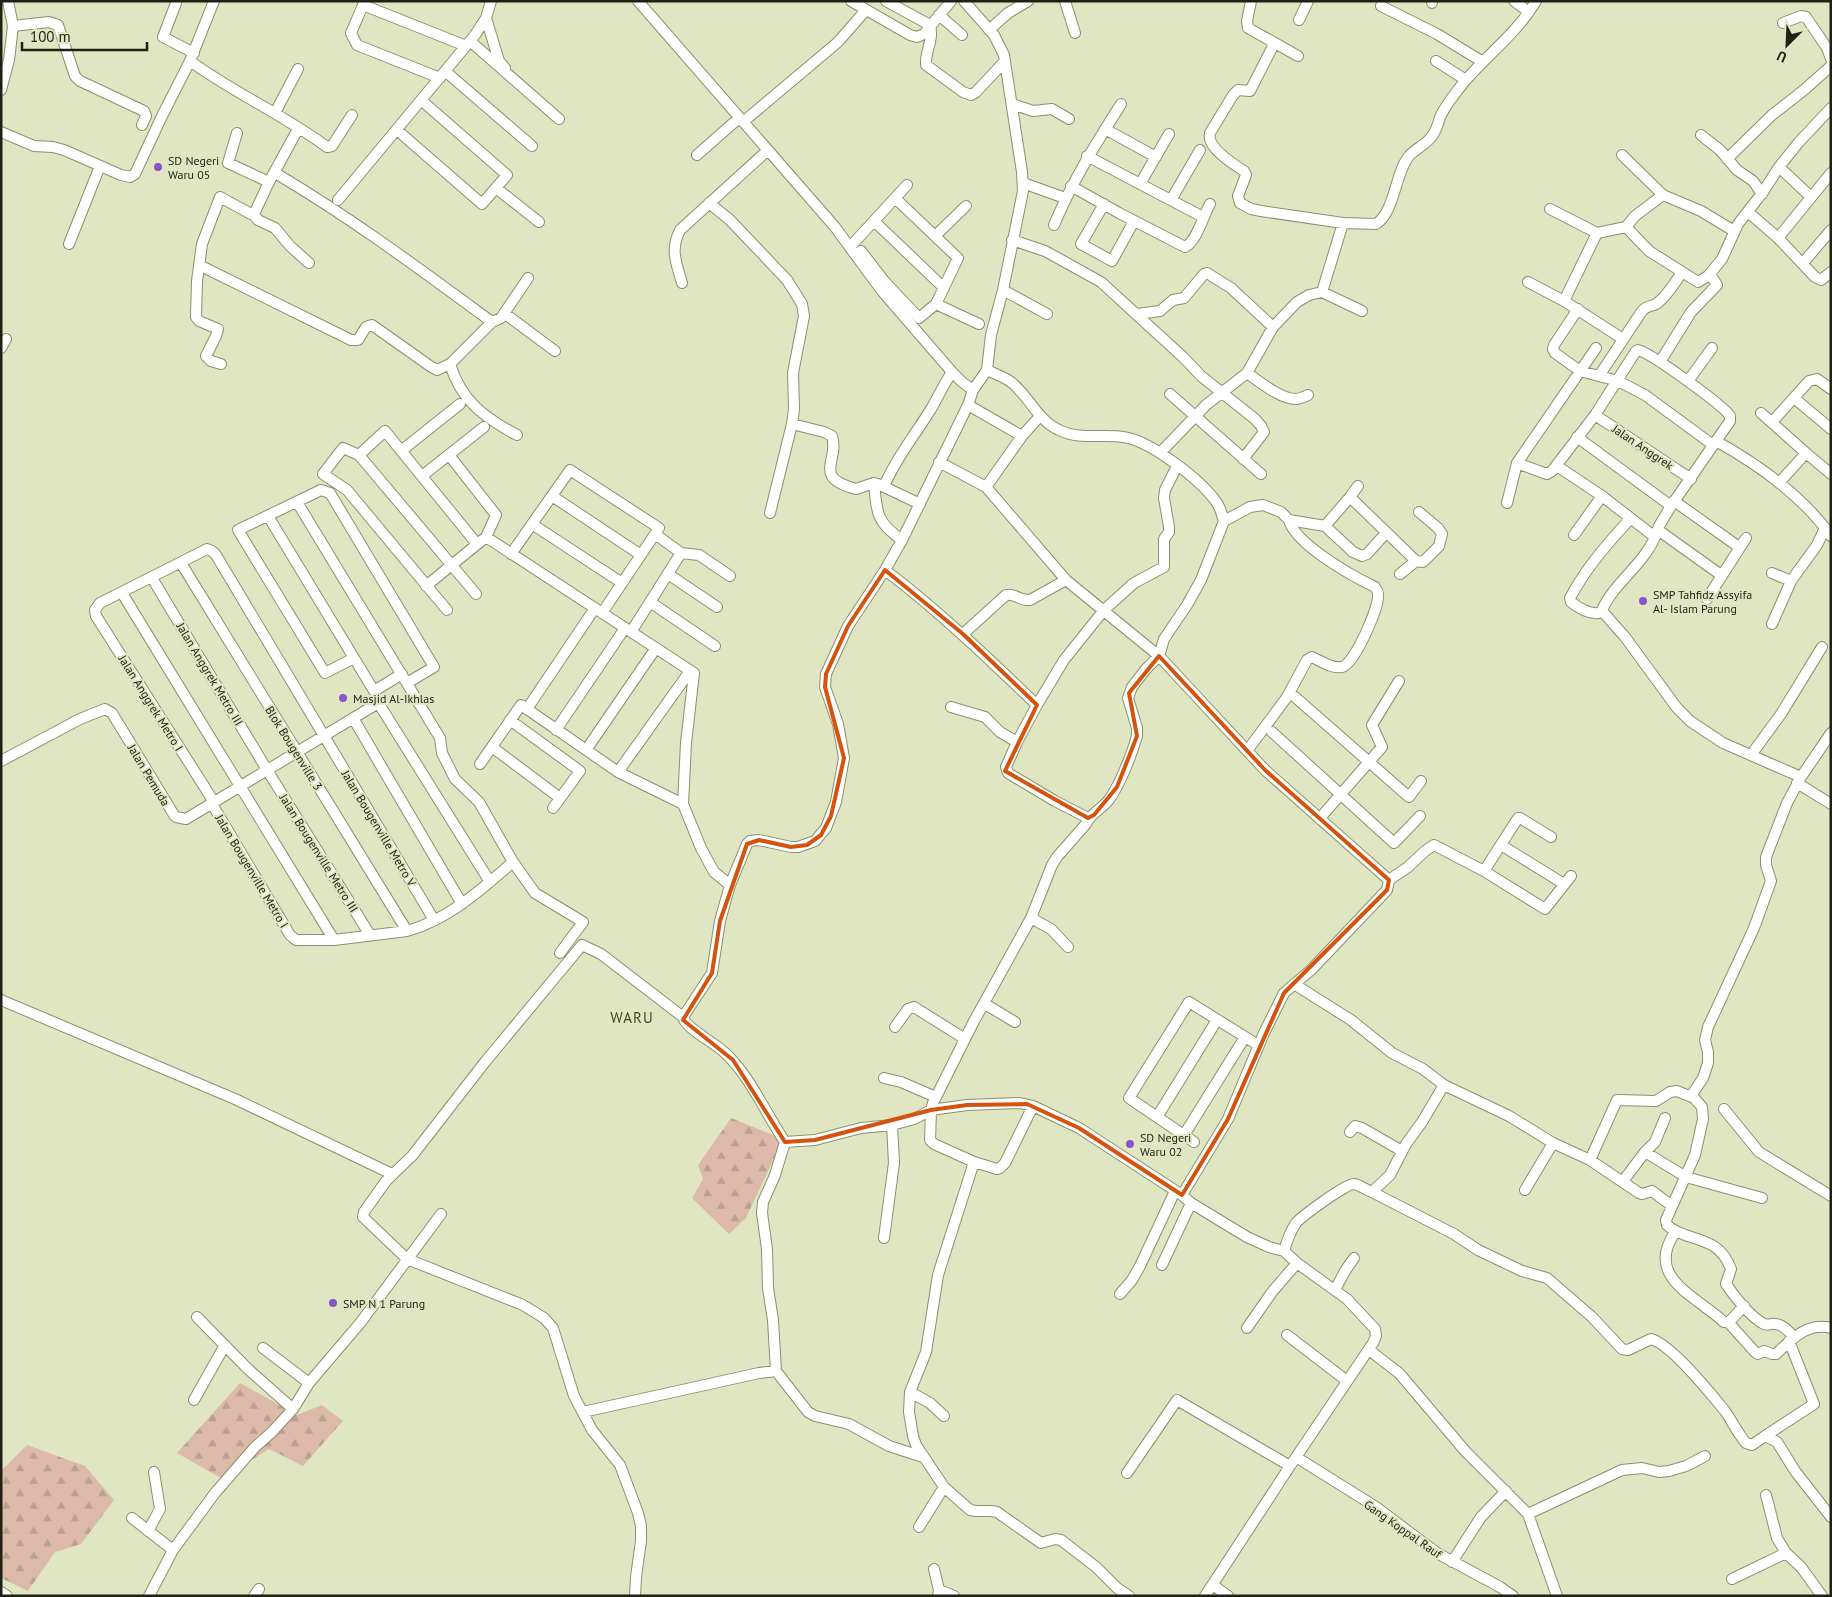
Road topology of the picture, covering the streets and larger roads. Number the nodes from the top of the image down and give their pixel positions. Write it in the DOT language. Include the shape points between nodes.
graph roads {
  1 [pos="8,1"];
  2 [pos="214,1"];
  3 [pos="491,1"];
  4 [pos="638,1"];
  5 [pos="886,1"];
  6 [pos="951,1"];
  7 [pos="964,1"];
  8 [pos="1028,1"];
  9 [pos="1065,1"];
  10 [pos="1251,1"];
  11 [pos="1308,1"];
  12 [pos="1514,1"];
  13 [pos="1536,1"];
  14 [pos="176,3"];
  15 [pos="859,4"];
  16 [pos="1381,6"];
  17 [pos="1530,12"];
  18 [pos="939,15"];
  19 [pos="486,18"];
  20 [pos="1299,20"];
  21 [pos="1783,23"];
  22 [pos="930,25"];
  23 [pos="13,26"];
  24 [pos="989,30"];
  25 [pos="1075,33"];
  26 [pos="962,36"];
  27 [pos="468,44"];
  28 [pos="1274,44"];
  29 [pos="1298,56"];
  30 [pos="192,57"];
  31 [pos="5,58"];
  32 [pos="1831,59"];
  33 [pos="1006,61"];
  34 [pos="1436,61"];
  35 [pos="1483,62"];
  36 [pos="1831,66"];
  37 [pos="298,69"];
  38 [pos="443,74"];
  39 [pos="511,77"];
  40 [pos="1466,80"];
  41 [pos="1,90"];
  42 [pos="421,100"];
  43 [pos="1012,104"];
  44 [pos="1121,104"];
  45 [pos="1831,108"];
  46 [pos="275,113"];
  47 [pos="352,115"];
  48 [pos="559,119"];
  49 [pos="1069,119"];
  50 [pos="741,120"];
  51 [pos="142,125"];
  52 [pos="298,129"];
  53 [pos="1105,129"];
  54 [pos="397,130"];
  55 [pos="1,132"];
  56 [pos="237,133"];
  57 [pos="1169,134"];
  58 [pos="1701,135"];
  59 [pos="532,146"];
  60 [pos="768,150"];
  61 [pos="1200,150"];
  62 [pos="697,155"];
  63 [pos="1622,155"];
  64 [pos="1087,156"];
  65 [pos="1156,157"];
  66 [pos="1727,159"];
  67 [pos="100,166"];
  68 [pos="1779,167"];
  69 [pos="1831,173"];
  70 [pos="272,178"];
  71 [pos="1023,183"];
  72 [pos="1140,184"];
  73 [pos="906,185"];
  74 [pos="1071,186"];
  75 [pos="496,188"];
  76 [pos="1762,194"];
  77 [pos="1664,195"];
  78 [pos="1811,197"];
  79 [pos="894,198"];
  80 [pos="1065,198"];
  81 [pos="338,200"];
  82 [pos="1171,200"];
  83 [pos="709,203"];
  84 [pos="1104,204"];
  85 [pos="1210,204"];
  86 [pos="966,206"];
  87 [pos="1550,209"];
  88 [pos="1748,212"];
  89 [pos="253,214"];
  90 [pos="1203,217"];
  91 [pos="1134,220"];
  92 [pos="874,221"];
  93 [pos="539,222"];
  94 [pos="1343,223"];
  95 [pos="1054,225"];
  96 [pos="1626,227"];
  97 [pos="1831,230"];
  98 [pos="1734,231"];
  99 [pos="1597,233"];
  100 [pos="935,236"];
  101 [pos="1778,238"];
  102 [pos="1012,240"];
  103 [pos="69,244"];
  104 [pos="852,245"];
  105 [pos="309,263"];
  106 [pos="1803,263"];
  107 [pos="199,265"];
  108 [pos="1682,272"];
  109 [pos="1831,272"];
  110 [pos="1710,274"];
  111 [pos="528,278"];
  112 [pos="1528,282"];
  113 [pos="682,283"];
  114 [pos="944,288"];
  115 [pos="1003,290"];
  116 [pos="1322,292"];
  117 [pos="1564,301"];
  118 [pos="936,304"];
  119 [pos="1578,309"];
  120 [pos="1362,312"];
  121 [pos="504,313"];
  122 [pos="1047,314"];
  123 [pos="1137,314"];
  124 [pos="492,322"];
  125 [pos="979,324"];
  126 [pos="1273,327"];
  127 [pos="1623,339"];
  128 [pos="1596,348"];
  129 [pos="1712,348"];
  130 [pos="554,351"];
  131 [pos="1660,362"];
  132 [pos="221,364"];
  133 [pos="450,364"];
  134 [pos="987,370"];
  135 [pos="1580,371"];
  136 [pos="952,372"];
  137 [pos="1247,373"];
  138 [pos="1599,376"];
  139 [pos="1618,381"];
  140 [pos="1688,381"];
  141 [pos="1831,389"];
  142 [pos="974,390"];
  143 [pos="1221,392"];
  144 [pos="1170,394"];
  145 [pos="1308,396"];
  146 [pos="1794,398"];
  147 [pos="460,404"];
  148 [pos="968,404"];
  149 [pos="1761,413"];
  150 [pos="1595,414"];
  151 [pos="1040,416"];
  152 [pos="1194,417"];
  153 [pos="1772,422"];
  154 [pos="792,424"];
  155 [pos="484,427"];
  156 [pos="1831,429"];
  157 [pos="517,435"];
  158 [pos="1022,436"];
  159 [pos="1577,437"];
  160 [pos="1714,443"];
  161 [pos="401,451"];
  162 [pos="1160,453"];
  163 [pos="1806,453"];
  164 [pos="359,455"];
  165 [pos="449,455"];
  166 [pos="1243,459"];
  167 [pos="939,462"];
  168 [pos="1517,463"];
  169 [pos="1177,466"];
  170 [pos="1557,466"];
  171 [pos="1261,474"];
  172 [pos="1831,474"];
  173 [pos="422,476"];
  174 [pos="1691,479"];
  175 [pos="874,483"];
  176 [pos="1779,483"];
  177 [pos="884,486"];
  178 [pos="1358,486"];
  179 [pos="986,487"];
  180 [pos="552,496"];
  181 [pos="1602,496"];
  182 [pos="1350,497"];
  183 [pos="297,502"];
  184 [pos="1506,503"];
  185 [pos="1673,503"];
  186 [pos="920,504"];
  187 [pos="1419,512"];
  188 [pos="770,513"];
  189 [pos="268,516"];
  190 [pos="1630,519"];
  191 [pos="1289,520"];
  192 [pos="1224,521"];
  193 [pos="532,524"];
  194 [pos="1325,526"];
  195 [pos="1828,532"];
  196 [pos="1386,533"];
  197 [pos="655,534"];
  198 [pos="1656,534"];
  199 [pos="1574,535"];
  200 [pos="486,537"];
  201 [pos="1746,538"];
  202 [pos="902,540"];
  203 [pos="477,544"];
  204 [pos="1739,547"];
  205 [pos="681,553"];
  206 [pos="511,554"];
  207 [pos="641,555"];
  208 [pos="1416,561"];
  209 [pos="181,563"];
  210 [pos="452,565"];
  211 [pos="885,570"];
  212 [pos="1772,573"];
  213 [pos="668,574"];
  214 [pos="1400,574"];
  215 [pos="1721,575"];
  216 [pos="730,576"];
  217 [pos="152,578"];
  218 [pos="1066,580"];
  219 [pos="1791,581"];
  220 [pos="622,583"];
  221 [pos="426,586"];
  222 [pos="122,593"];
  223 [pos="476,594"];
  224 [pos="1707,599"];
  225 [pos="650,602"];
  226 [pos="717,607"];
  227 [pos="447,610"];
  228 [pos="1104,610"];
  229 [pos="598,611"];
  230 [pos="1603,612"];
  231 [pos="1772,624"];
  232 [pos="628,630"];
  233 [pos="963,634"];
  234 [pos="714,646"];
  235 [pos="1822,647"];
  236 [pos="656,648"];
  237 [pos="1159,656"];
  238 [pos="354,658"];
  239 [pos="690,671"];
  240 [pos="404,679"];
  241 [pos="1399,680"];
  242 [pos="1296,697"];
  243 [pos="1037,705"];
  244 [pos="951,707"];
  245 [pos="527,709"];
  246 [pos="353,718"];
  247 [pos="510,720"];
  248 [pos="556,730"];
  249 [pos="1272,732"];
  250 [pos="1831,733"];
  251 [pos="324,736"];
  252 [pos="1017,742"];
  253 [pos="492,747"];
  254 [pos="586,750"];
  255 [pos="296,752"];
  256 [pos="1247,752"];
  257 [pos="1751,755"];
  258 [pos="1,762"];
  259 [pos="1369,763"];
  260 [pos="480,764"];
  261 [pos="267,770"];
  262 [pos="618,772"];
  263 [pos="1799,780"];
  264 [pos="1421,781"];
  265 [pos="241,786"];
  266 [pos="1341,794"];
  267 [pos="560,798"];
  268 [pos="213,803"];
  269 [pos="683,804"];
  270 [pos="1831,804"];
  271 [pos="553,808"];
  272 [pos="1420,816"];
  273 [pos="1088,818"];
  274 [pos="1320,818"];
  275 [pos="1551,837"];
  276 [pos="1501,845"];
  277 [pos="513,862"];
  278 [pos="1484,871"];
  279 [pos="1389,880"];
  280 [pos="490,882"];
  281 [pos="730,885"];
  282 [pos="462,904"];
  283 [pos="1030,918"];
  284 [pos="434,920"];
  285 [pos="407,932"];
  286 [pos="370,935"];
  287 [pos="334,940"];
  288 [pos="1068,947"];
  289 [pos="560,952"];
  290 [pos="1294,984"];
  291 [pos="1,1000"];
  292 [pos="984,1004"];
  293 [pos="683,1017"];
  294 [pos="1217,1020"];
  295 [pos="1015,1022"];
  296 [pos="895,1027"];
  297 [pos="1245,1037"];
  298 [pos="965,1039"];
  299 [pos="1258,1046"];
  300 [pos="884,1078"];
  301 [pos="1444,1085"];
  302 [pos="1691,1096"];
  303 [pos="936,1097"];
  304 [pos="1033,1106"];
  305 [pos="1724,1109"];
  306 [pos="931,1110"];
  307 [pos="1157,1117"];
  308 [pos="1665,1118"];
  309 [pos="892,1125"];
  310 [pos="1350,1132"];
  311 [pos="1184,1135"];
  312 [pos="785,1142"];
  313 [pos="1194,1142"];
  314 [pos="1553,1143"];
  315 [pos="1402,1151"];
  316 [pos="1645,1152"];
  317 [pos="1590,1160"];
  318 [pos="974,1162"];
  319 [pos="392,1174"];
  320 [pos="1686,1177"];
  321 [pos="1623,1181"];
  322 [pos="1525,1190"];
  323 [pos="1372,1192"];
  324 [pos="1179,1193"];
  325 [pos="1831,1196"];
  326 [pos="1762,1198"];
  327 [pos="1191,1203"];
  328 [pos="1672,1206"];
  329 [pos="441,1214"];
  330 [pos="1676,1232"];
  331 [pos="884,1238"];
  332 [pos="1284,1251"];
  333 [pos="1354,1258"];
  334 [pos="407,1259"];
  335 [pos="1296,1262"];
  336 [pos="1162,1264"];
  337 [pos="1335,1290"];
  338 [pos="1120,1294"];
  339 [pos="1744,1306"];
  340 [pos="197,1317"];
  341 [pos="1728,1322"];
  342 [pos="1247,1328"];
  343 [pos="1831,1328"];
  344 [pos="1287,1335"];
  345 [pos="1792,1339"];
  346 [pos="225,1345"];
  347 [pos="263,1348"];
  348 [pos="1369,1350"];
  349 [pos="776,1371"];
  350 [pos="1347,1381"];
  351 [pos="309,1384"];
  352 [pos="910,1392"];
  353 [pos="194,1400"];
  354 [pos="293,1409"];
  355 [pos="583,1412"];
  356 [pos="944,1416"];
  357 [pos="1765,1436"];
  358 [pos="1705,1456"];
  359 [pos="923,1457"];
  360 [pos="1296,1457"];
  361 [pos="1290,1466"];
  362 [pos="154,1472"];
  363 [pos="1127,1473"];
  364 [pos="944,1487"];
  365 [pos="1506,1491"];
  366 [pos="1766,1495"];
  367 [pos="1528,1514"];
  368 [pos="1831,1517"];
  369 [pos="132,1518"];
  370 [pos="920,1528"];
  371 [pos="148,1531"];
  372 [pos="173,1550"];
  373 [pos="1786,1553"];
  374 [pos="1452,1562"];
  375 [pos="934,1569"];
  376 [pos="1732,1579"];
  377 [pos="1213,1585"];
  378 [pos="1,1592"];
  379 [pos="1114,1592"];
  380 [pos="939,1593"];
  381 [pos="7,1596"];
  382 [pos="149,1596"];
  383 [pos="635,1596"];
  384 [pos="954,1596"];
  385 [pos="1129,1596"];
  386 [pos="1205,1596"];
  387 [pos="1228,1596"];
  388 [pos="1513,1596"];
  389 [pos="1557,1596"];
  390 [pos="1822,1596"];
  1 -- 23 [label="street"];
  2 -- 30 [label="street"];
  3 -- 19 [label="street"];
  4 -- 50 [label="street"];
  5 -- 22 [label="street"];
  6 -- 18 [label="street"];
  7 -- 24 [label="street"];
  8 -- 24 [label="street"];
  9 -- 25 [label="street"];
  10 -- 28 [label="street" via="1248,28"];
  11 -- 20 [label="street"];
  12 -- 17 [label="street"];
  13 -- 17 [label="street"];
  14 -- 30 [label="street" via="163,37"];
  15 -- 22 [label="street" via="914,36 924,34"];
  15 -- 50 [label="street" via="838,42"];
  16 -- 35 [label="street"];
  17 -- 35 [label="street"];
  18 -- 22 [label="street"];
  18 -- 26 [label="street"];
  19 -- 27 [label="street"];
  19 -- 39 [label="street" via="499,60"];
  21 -- 32 [label="street" via="1804,15"];
  22 -- 33 [label="street" via="932,36 926,65 963,92 976,92"];
  23 -- 31 [label="street"];
  23 -- 51 [label="street" via="49,22 58,25 75,76 144,111 146,116"];
  24 -- 33 [label="street" via="997,39"];
  27 -- 38 [label="street"];
  27 -- 38 [label="street" via="363,5 351,33 357,45"];
  27 -- 39 [label="street"];
  28 -- 29 [label="street"];
  28 -- 94 [label="street" via="1250,91 1240,89 1233,94 1208,138 1244,172 1246,177 1238,196 1245,207"];
  30 -- 46 [label="street" via="206,73"];
  30 -- 67 [label="street" via="135,174 126,177"];
  31 -- 41 [label="street"];
  33 -- 43 [label="street"];
  34 -- 40 [label="street"];
  35 -- 40 [label="street"];
  36 -- 66 [label="street" via="1772,115"];
  37 -- 46 [label="street"];
  38 -- 42 [label="street"];
  38 -- 59 [label="street"];
  39 -- 48 [label="street"];
  40 -- 94 [label="street" via="1442,114 1434,134 1409,156 1380,221"];
  42 -- 54 [label="street"];
  42 -- 75 [label="street" via="507,175"];
  43 -- 49 [label="street" via="1033,112 1052,109"];
  43 -- 71 [label="street"];
  44 -- 53 [label="street"];
  45 -- 68 [label="street"];
  46 -- 52 [label="street"];
  47 -- 52 [label="street" via="330,147"];
  50 -- 60 [label="street"];
  50 -- 62 [label="street"];
  52 -- 70 [label="street"];
  53 -- 64 [label="street"];
  53 -- 65 [label="street"];
  54 -- 75 [label="street" via="482,204"];
  54 -- 81 [label="street"];
  55 -- 67 [label="street" via="29,145 64,150"];
  56 -- 70 [label="street" via="228,162"];
  57 -- 65 [label="street"];
  58 -- 66 [label="street"];
  60 -- 83 [label="street"];
  60 -- 104 [label="street"];
  61 -- 82 [label="street"];
  63 -- 77 [label="street"];
  64 -- 72 [label="street"];
  64 -- 74 [label="street"];
  65 -- 72 [label="street"];
  66 -- 76 [label="street" via="1753,181"];
  67 -- 103 [label="street"];
  68 -- 76 [label="street"];
  68 -- 78 [label="street"];
  69 -- 78 [label="street"];
  70 -- 89 [label="street"];
  70 -- 124 [label="street" via="305,191"];
  71 -- 80 [label="street"];
  71 -- 102 [label="street"];
  72 -- 82 [label="street"];
  73 -- 79 [label="street"];
  74 -- 80 [label="street"];
  74 -- 84 [label="street"];
  75 -- 93 [label="street"];
  76 -- 88 [label="street"];
  77 -- 96 [label="street" via="1635,216"];
  77 -- 98 [label="street"];
  78 -- 101 [label="street"];
  79 -- 92 [label="street"];
  79 -- 100 [label="street"];
  80 -- 95 [label="street"];
  82 -- 90 [label="street"];
  83 -- 113 [label="street" via="680,230 675,240 674,251"];
  83 -- 154 [label="street" via="730,220 787,280 802,304 804,316 793,373"];
  84 -- 91 [label="street"];
  84 -- 91 [label="street" via="1081,244 1112,261"];
  85 -- 90 [label="street"];
  86 -- 100 [label="street"];
  87 -- 99 [label="street"];
  88 -- 98 [label="street"];
  88 -- 101 [label="street"];
  89 -- 105 [label="street" via="275,228"];
  89 -- 107 [label="street" via="220,197 202,244"];
  90 -- 91 [label="street" via="1196,235 1185,247"];
  92 -- 104 [label="street"];
  92 -- 114 [label="street"];
  94 -- 116 [label="street"];
  96 -- 99 [label="street"];
  96 -- 108 [label="street" via="1649,251"];
  97 -- 106 [label="street"];
  98 -- 110 [label="street" via="1722,259"];
  99 -- 117 [label="street"];
  100 -- 114 [label="street" via="958,258"];
  101 -- 106 [label="street"];
  102 -- 115 [label="street"];
  102 -- 123 [label="street" via="1045,251 1083,271 1109,288"];
  104 -- 118 [label="street" via="919,318"];
  104 -- 136 [label="street" via="882,291"];
  106 -- 109 [label="street" via="1821,280"];
  107 -- 132 [label="street" via="196,317 218,329 206,356"];
  107 -- 133 [label="street" via="351,340 358,340 366,327 372,325 434,369"];
  108 -- 110 [label="street" via="1698,282"];
  108 -- 127 [label="street" via="1656,304 1646,306"];
  110 -- 131 [label="street" via="1717,285 1691,312"];
  111 -- 121 [label="street"];
  112 -- 117 [label="street"];
  114 -- 118 [label="street"];
  115 -- 122 [label="street"];
  115 -- 134 [label="street" via="991,335"];
  116 -- 120 [label="street"];
  116 -- 126 [label="street" via="1296,302"];
  117 -- 119 [label="street"];
  118 -- 125 [label="street"];
  119 -- 127 [label="street"];
  119 -- 135 [label="street" via="1553,349"];
  121 -- 124 [label="street"];
  121 -- 130 [label="street"];
  123 -- 126 [label="street" via="1160,311 1172,300 1184,298 1207,273 1231,288"];
  123 -- 143 [label="street"];
  124 -- 133 [label="street"];
  126 -- 137 [label="street"];
  127 -- 138 [label="street"];
  128 -- 135 [label="street"];
  129 -- 140 [label="street"];
  131 -- 139 [label="street" via="1638,350"];
  131 -- 140 [label="street"];
  133 -- 157 [label="street" via="455,379 472,404 492,422"];
  134 -- 142 [label="street"];
  134 -- 151 [label="street" via="1011,383"];
  135 -- 138 [label="street"];
  135 -- 168 [label="street"];
  136 -- 142 [label="street"];
  136 -- 177 [label="street" via="890,471"];
  137 -- 143 [label="street"];
  137 -- 145 [label="street" via="1288,398"];
  138 -- 139 [label="street"];
  139 -- 150 [label="street"];
  139 -- 160 [label="street" via="1645,395"];
  140 -- 160 [label="street" via="1730,416 1730,421"];
  141 -- 146 [label="street" via="1813,379"];
  142 -- 148 [label="street"];
  143 -- 152 [label="street"];
  143 -- 166 [label="street" via="1263,428 1261,437"];
  144 -- 152 [label="street"];
  146 -- 153 [label="street"];
  146 -- 156 [label="street"];
  147 -- 161 [label="street"];
  148 -- 158 [label="street"];
  148 -- 167 [label="street"];
  149 -- 153 [label="street"];
  150 -- 159 [label="street"];
  150 -- 174 [label="street, Jalan Anggrek"];
  151 -- 158 [label="street"];
  151 -- 162 [label="street" via="1060,431 1080,436 1142,441"];
  152 -- 162 [label="street"];
  152 -- 166 [label="street"];
  153 -- 163 [label="street"];
  154 -- 175 [label="street" via="832,436 834,444 829,467 833,478 856,489"];
  154 -- 188 [label="street"];
  155 -- 165 [label="street"];
  158 -- 179 [label="street"];
  159 -- 170 [label="street"];
  159 -- 185 [label="street"];
  160 -- 174 [label="street"];
  160 -- 176 [label="street" via="1736,452"];
  161 -- 164 [label="street" via="385,431"];
  161 -- 173 [label="street"];
  162 -- 169 [label="street"];
  163 -- 172 [label="street"];
  163 -- 176 [label="street"];
  164 -- 210 [label="street"];
  164 -- 221 [label="street" via="343,448 323,474 347,490"];
  165 -- 173 [label="street"];
  165 -- 200 [label="street" via="496,515"];
  166 -- 171 [label="street"];
  167 -- 179 [label="street"];
  167 -- 186 [label="street"];
  168 -- 170 [label="street" via="1547,474"];
  168 -- 184 [label="street"];
  169 -- 192 [label="street" via="1216,502"];
  169 -- 228 [label="street" via="1165,490 1169,532 1164,539 1164,567 1130,586"];
  170 -- 181 [label="street"];
  173 -- 203 [label="street"];
  174 -- 185 [label="street"];
  175 -- 177 [label="street"];
  175 -- 202 [label="street" via="880,520 887,530"];
  176 -- 195 [label="street"];
  177 -- 186 [label="street"];
  178 -- 182 [label="street"];
  179 -- 218 [label="street"];
  180 -- 193 [label="street"];
  180 -- 197 [label="street" via="570,470 658,528"];
  180 -- 207 [label="street"];
  181 -- 190 [label="street"];
  181 -- 199 [label="street"];
  182 -- 194 [label="street"];
  182 -- 196 [label="street"];
  183 -- 189 [label="street"];
  183 -- 240 [label="street"];
  183 -- 240 [label="street" via="322,490 330,493 434,667"];
  185 -- 198 [label="street"];
  185 -- 204 [label="street"];
  186 -- 202 [label="street"];
  187 -- 208 [label="street" via="1438,528 1442,537 1439,546 1425,561"];
  189 -- 238 [label="street"];
  189 -- 238 [label="street" via="238,530 325,673"];
  190 -- 198 [label="street"];
  190 -- 230 [label="street" via="1603,549 1570,598 1575,605 1590,613"];
  191 -- 192 [label="street" via="1281,512 1263,505 1250,507"];
  191 -- 194 [label="street"];
  191 -- 256 [label="street" via="1294,531 1314,550 1374,587 1378,602 1362,641 1348,664 1334,667 1312,657 1307,660 1287,697"];
  192 -- 237 [label="street" via="1200,580 1164,639"];
  193 -- 206 [label="street"];
  193 -- 220 [label="street"];
  194 -- 196 [label="street" via="1353,552 1362,556"];
  195 -- 219 [label="street"];
  196 -- 208 [label="street"];
  197 -- 205 [label="street"];
  197 -- 207 [label="street"];
  198 -- 215 [label="street"];
  198 -- 230 [label="street" via="1641,560 1607,600"];
  200 -- 203 [label="street"];
  200 -- 206 [label="street"];
  201 -- 204 [label="street"];
  202 -- 211 [label="street"];
  203 -- 210 [label="street"];
  204 -- 215 [label="street"];
  205 -- 213 [label="street"];
  205 -- 216 [label="street" via="699,555"];
  206 -- 229 [label="street"];
  207 -- 220 [label="street"];
  208 -- 214 [label="street"];
  209 -- 217 [label="street"];
  209 -- 251 [label="street, Jalan Bougenville Metro V" via="207,549 216,555"];
  209 -- 255 [label="street, Blok Bougenville 3"];
  210 -- 221 [label="street"];
  210 -- 223 [label="street"];
  211 -- 233 [label="street"];
  211 -- 281 [label="street" via="848,626 826,674 826,687 838,724 844,758 836,802 826,828 815,841 798,847 750,841"];
  212 -- 219 [label="street"];
  213 -- 225 [label="street"];
  213 -- 226 [label="street"];
  215 -- 224 [label="street"];
  217 -- 222 [label="street"];
  217 -- 261 [label="street, Jalan Anggrek Metro III"];
  218 -- 228 [label="street"];
  218 -- 233 [label="street" via="1030,600 1006,596"];
  219 -- 231 [label="street"];
  220 -- 229 [label="street"];
  221 -- 227 [label="street"];
  222 -- 265 [label="street"];
  222 -- 268 [label="street, Jalan Anggrek Metro I" via="100,603 95,610 96,616"];
  225 -- 232 [label="street"];
  225 -- 234 [label="street"];
  228 -- 237 [label="street"];
  228 -- 243 [label="street" via="1064,660"];
  229 -- 232 [label="street"];
  229 -- 245 [label="street"];
  230 -- 257 [label="street" via="1690,721 1723,743"];
  232 -- 236 [label="street"];
  232 -- 248 [label="street"];
  233 -- 243 [label="street"];
  235 -- 257 [label="street" via="1781,714"];
  236 -- 239 [label="street"];
  236 -- 254 [label="street"];
  237 -- 256 [label="street"];
  237 -- 273 [label="street" via="1129,693 1137,736 1117,787 1099,810"];
  238 -- 240 [label="street" via="374,691"];
  239 -- 262 [label="street"];
  239 -- 269 [label="street" via="694,673"];
  240 -- 277 [label="street" via="440,738 442,754 455,779 479,802"];
  241 -- 259 [label="street" via="1372,725 1382,748"];
  242 -- 259 [label="street"];
  243 -- 252 [label="street"];
  244 -- 252 [label="street" via="985,717 1000,732"];
  245 -- 247 [label="street" via="521,705"];
  245 -- 248 [label="street"];
  246 -- 251 [label="street, Jalan Pemuda"];
  246 -- 280 [label="street, Jalan Pemuda" via="380,704"];
  246 -- 282 [label="street"];
  247 -- 253 [label="street"];
  247 -- 267 [label="street" via="580,771"];
  248 -- 254 [label="street"];
  249 -- 266 [label="street"];
  250 -- 263 [label="street"];
  251 -- 255 [label="street, Jalan Pemuda"];
  251 -- 284 [label="street, Jalan Bougenville Metro V"];
  252 -- 273 [label="street" via="1006,767 1008,773"];
  253 -- 260 [label="street"];
  253 -- 267 [label="street"];
  254 -- 262 [label="street"];
  255 -- 261 [label="street, Jalan Pemuda"];
  255 -- 285 [label="street, Blok Bougenville 3"];
  256 -- 274 [label="street"];
  257 -- 263 [label="street"];
  258 -- 268 [label="street, Jalan Pemuda" via="105,709 112,713 176,817 186,819"];
  259 -- 264 [label="street" via="1408,797"];
  259 -- 266 [label="street"];
  261 -- 265 [label="street, Jalan Pemuda"];
  261 -- 286 [label="street, Jalan Bougenville Metro III"];
  262 -- 269 [label="street"];
  263 -- 270 [label="street"];
  263 -- 302 [label="street" via="1765,860 1771,880 1754,928 1708,1027 1705,1040 1708,1063"];
  265 -- 268 [label="street, Jalan Pemuda"];
  265 -- 287 [label="street"];
  266 -- 272 [label="street" via="1394,844"];
  266 -- 274 [label="street"];
  267 -- 271 [label="street"];
  268 -- 287 [label="street, Jalan Bougenville Metro I" via="293,938 301,941"];
  269 -- 281 [label="street" via="714,872"];
  273 -- 283 [label="street" via="1052,865"];
  274 -- 279 [label="street"];
  275 -- 276 [label="street" via="1519,818"];
  276 -- 278 [label="street"];
  276 -- 278 [label="street" via="1567,880 1545,909"];
  277 -- 280 [label="street"];
  277 -- 289 [label="street" via="535,893 583,922"];
  278 -- 279 [label="street" via="1434,846"];
  279 -- 290 [label="street" via="1386,890"];
  280 -- 282 [label="street"];
  281 -- 293 [label="street" via="720,921 712,973"];
  282 -- 284 [label="street"];
  283 -- 288 [label="street" via="1051,928"];
  283 -- 292 [label="street"];
  284 -- 285 [label="street"];
  285 -- 286 [label="street"];
  286 -- 287 [label="street"];
  290 -- 299 [label="street" via="1276,1005"];
  290 -- 301 [label="street"];
  291 -- 319 [label="street" via="235,1099"];
  292 -- 295 [label="street"];
  292 -- 298 [label="street"];
  293 -- 312 [label="street" via="686,1024 733,1060"];
  293 -- 319 [label="street" via="601,954 582,946 412,1156"];
  294 -- 297 [label="street"];
  294 -- 307 [label="street"];
  294 -- 307 [label="street" via="1189,1002 1129,1098"];
  296 -- 298 [label="street" via="908,1009 914,1007"];
  297 -- 299 [label="street"];
  297 -- 311 [label="street"];
  298 -- 303 [label="street"];
  299 -- 324 [label="street" via="1228,1119"];
  300 -- 303 [label="street"];
  301 -- 314 [label="street" via="1509,1116"];
  301 -- 315 [label="street"];
  302 -- 317 [label="street" via="1674,1091 1656,1101 1617,1100"];
  302 -- 320 [label="street" via="1700,1104 1703,1119"];
  303 -- 306 [label="street"];
  304 -- 306 [label="street" via="988,1104"];
  304 -- 318 [label="street" via="1000,1168"];
  304 -- 324 [label="street" via="1103,1142"];
  305 -- 325 [label="street" via="1763,1155"];
  306 -- 309 [label="street"];
  306 -- 318 [label="street" via="931,1143"];
  307 -- 311 [label="street"];
  308 -- 316 [label="street" via="1654,1142"];
  309 -- 312 [label="street" via="861,1128 815,1140"];
  309 -- 331 [label="street" via="894,1163"];
  310 -- 315 [label="street" via="1355,1126 1362,1128"];
  311 -- 313 [label="street"];
  312 -- 349 [label="street" via="762,1212"];
  314 -- 317 [label="street"];
  314 -- 322 [label="street"];
  315 -- 323 [label="street" via="1390,1176"];
  316 -- 320 [label="street"];
  316 -- 321 [label="street"];
  317 -- 321 [label="street"];
  318 -- 352 [label="street" via="938,1275 926,1352"];
  319 -- 334 [label="street" via="363,1217"];
  320 -- 326 [label="street"];
  320 -- 328 [label="street"];
  321 -- 328 [label="street" via="1641,1193 1652,1190"];
  323 -- 332 [label="street" via="1354,1184 1338,1191 1297,1221"];
  323 -- 357 [label="street" via="1454,1234 1478,1250 1522,1271 1547,1278 1592,1317 1622,1349 1628,1350 1651,1339 1658,1340 1709,1392 1744,1441 1752,1444"];
  324 -- 327 [label="street"];
  324 -- 338 [label="street" via="1132,1280"];
  327 -- 332 [label="street" via="1247,1237"];
  327 -- 336 [label="street"];
  328 -- 330 [label="street" via="1666,1222"];
  329 -- 334 [label="street"];
  330 -- 339 [label="street" via="1698,1239 1724,1254 1731,1269 1726,1284"];
  330 -- 341 [label="street" via="1666,1252 1666,1266 1674,1282"];
  332 -- 335 [label="street"];
  333 -- 337 [label="street"];
  334 -- 351 [label="street" via="361,1322"];
  334 -- 355 [label="street" via="523,1305 544,1318 553,1328 574,1396"];
  335 -- 337 [label="street"];
  335 -- 342 [label="street"];
  337 -- 348 [label="street" via="1375,1330 1376,1336"];
  339 -- 341 [label="street"];
  339 -- 345 [label="street" via="1763,1323 1784,1327"];
  340 -- 346 [label="street"];
  341 -- 345 [label="street" via="1756,1353 1774,1354"];
  343 -- 345 [label="street" via="1812,1328"];
  344 -- 350 [label="street"];
  345 -- 357 [label="street" via="1814,1404"];
  346 -- 353 [label="street"];
  346 -- 354 [label="street"];
  347 -- 351 [label="street"];
  348 -- 350 [label="street"];
  348 -- 365 [label="street" via="1399,1373 1448,1433"];
  349 -- 355 [label="street"];
  349 -- 359 [label="street" via="808,1412 849,1424 880,1442"];
  350 -- 360 [label="street"];
  351 -- 354 [label="street"];
  352 -- 356 [label="street" via="930,1403"];
  352 -- 359 [label="street" via="913,1436"];
  354 -- 372 [label="street" via="220,1487"];
  355 -- 383 [label="street" via="592,1430 620,1465 638,1513 641,1541"];
  357 -- 368 [label="street" via="1777,1442"];
  358 -- 367 [label="street" via="1669,1471 1622,1470"];
  359 -- 364 [label="street"];
  360 -- 361 [label="street"];
  360 -- 374 [label="street, Gang Koppal Rauf" via="1376,1507 1428,1548"];
  361 -- 363 [label="street" via="1177,1400"];
  361 -- 377 [label="street"];
  362 -- 371 [label="street" via="160,1509"];
  364 -- 370 [label="street"];
  364 -- 379 [label="street" via="970,1510 997,1512 1037,1542 1061,1540 1096,1567"];
  365 -- 367 [label="street"];
  365 -- 374 [label="street" via="1481,1517"];
  366 -- 373 [label="street" via="1775,1534"];
  367 -- 389 [label="street"];
  369 -- 371 [label="street"];
  371 -- 372 [label="street"];
  372 -- 382 [label="street"];
  373 -- 376 [label="street"];
  373 -- 390 [label="street" via="1801,1567"];
  374 -- 388 [label="street, Gang Koppal Rauf"];
  375 -- 380 [label="street"];
  377 -- 386 [label="street"];
  377 -- 387 [label="street"];
  378 -- 381 [label="street"];
  379 -- 385 [label="street"];
  380 -- 384 [label="street"];
}
